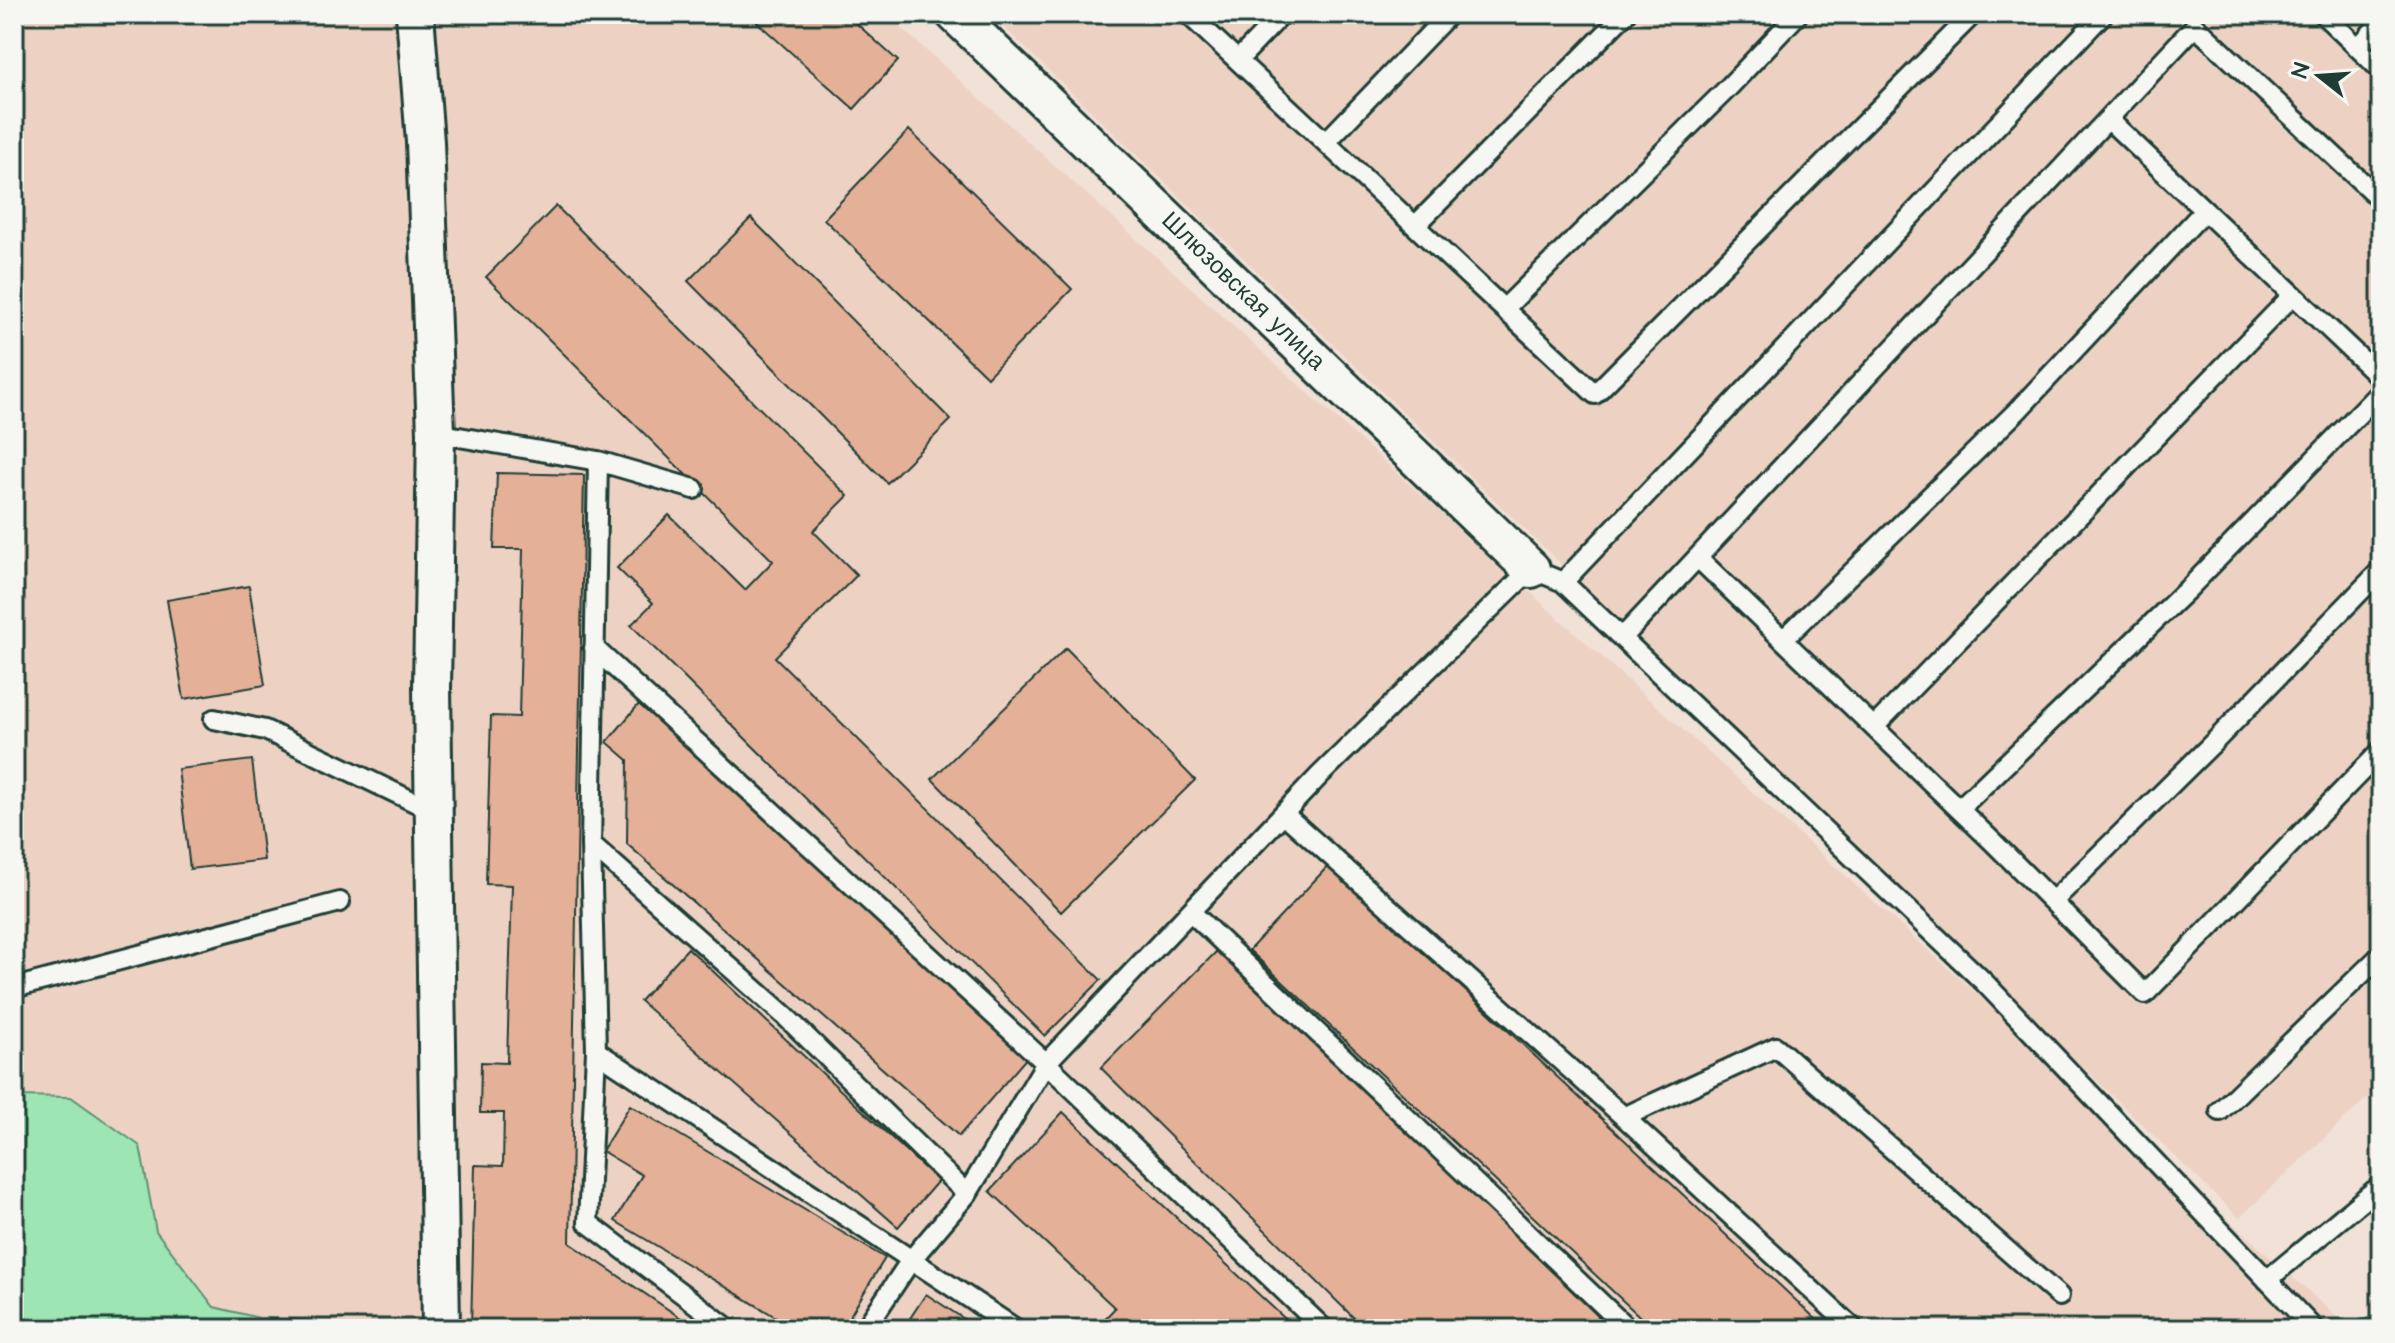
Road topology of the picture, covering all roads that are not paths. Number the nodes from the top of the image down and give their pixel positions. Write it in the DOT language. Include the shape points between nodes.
graph roads {
  1 [pos="415,14"];
  2 [pos="955,14"];
  3 [pos="1188,14"];
  4 [pos="1282,14"];
  5 [pos="1449,14"];
  6 [pos="1625,14"];
  7 [pos="1798,14"];
  8 [pos="1973,14"];
  9 [pos="2103,14"];
  10 [pos="2323,14"];
  11 [pos="2381,22"];
  12 [pos="2358,48"];
  13 [pos="1238,60"];
  14 [pos="2381,70"];
  15 [pos="2108,119"];
  16 [pos="1326,142"];
  17 [pos="2381,200"];
  18 [pos="2204,211"];
  19 [pos="1415,226"];
  20 [pos="2293,295"];
  21 [pos="1504,309"];
  22 [pos="2381,378"];
  23 [pos="2381,391"];
  24 [pos="436,433"];
  25 [pos="598,461"];
  26 [pos="694,489"];
  27 [pos="1698,558"];
  28 [pos="2381,570"];
  29 [pos="1547,575"];
  30 [pos="1622,638"];
  31 [pos="1783,640"];
  32 [pos="594,648"];
  33 [pos="214,719"];
  34 [pos="1874,727"];
  35 [pos="2381,751"];
  36 [pos="1959,809"];
  37 [pos="433,811"];
  38 [pos="1285,815"];
  39 [pos="591,844"];
  40 [pos="2053,901"];
  41 [pos="340,902"];
  42 [pos="1191,912"];
  43 [pos="2381,955"];
  44 [pos="14,988"];
  45 [pos="596,1051"];
  46 [pos="1046,1063"];
  47 [pos="2220,1111"];
  48 [pos="1624,1117"];
  49 [pos="2381,1185"];
  50 [pos="967,1194"];
  51 [pos="911,1260"];
  52 [pos="2267,1280"];
  53 [pos="2059,1296"];
  54 [pos="441,1329"];
  55 [pos="729,1329"];
  56 [pos="865,1329"];
  57 [pos="1016,1329"];
  58 [pos="1324,1329"];
  59 [pos="1628,1329"];
  60 [pos="1854,1329"];
  61 [pos="2314,1329"];
  1 -- 24 [label="street"];
  2 -- 29 [label="street, Шлюзовская улица"];
  3 -- 13 [label="lane"];
  4 -- 13 [label="lane"];
  5 -- 16 [label="lane"];
  6 -- 19 [label="lane"];
  7 -- 21 [label="lane"];
  8 -- 21 [label="lane" via="1595,394"];
  9 -- 29 [label="lane"];
  10 -- 12 [label="lane"];
  11 -- 12 [label="lane"];
  12 -- 14 [label="lane"];
  13 -- 16 [label="lane"];
  15 -- 17 [label="lane" via="2195,26"];
  15 -- 18 [label="lane"];
  15 -- 27 [label="lane"];
  16 -- 19 [label="lane"];
  18 -- 20 [label="lane"];
  18 -- 31 [label="lane" via="2018,410"];
  19 -- 21 [label="lane"];
  20 -- 22 [label="lane"];
  20 -- 34 [label="lane"];
  23 -- 36 [label="lane" via="2190,587"];
  24 -- 25 [label="lane"];
  24 -- 37 [label="street"];
  25 -- 26 [label="lane"];
  25 -- 32 [label="lane"];
  27 -- 30 [label="lane"];
  27 -- 31 [label="lane"];
  28 -- 40 [label="lane"];
  29 -- 30 [label="lane"];
  29 -- 38 [label="lane" via="1320,775"];
  30 -- 52 [label="lane" via="1984,982"];
  31 -- 34 [label="lane"];
  32 -- 39 [label="lane"];
  32 -- 46 [label="lane"];
  33 -- 37 [label="lane" via="265,730"];
  34 -- 36 [label="lane"];
  35 -- 40 [label="lane" via="2145,994"];
  36 -- 40 [label="lane"];
  37 -- 54 [label="street"];
  38 -- 42 [label="lane"];
  38 -- 48 [label="lane"];
  39 -- 45 [label="lane"];
  39 -- 50 [label="lane" via="785,1016"];
  41 -- 44 [label="lane"];
  42 -- 46 [label="lane"];
  42 -- 59 [label="lane"];
  43 -- 47 [label="lane"];
  45 -- 51 [label="lane"];
  45 -- 55 [label="lane" via="588,1223"];
  46 -- 50 [label="lane"];
  46 -- 58 [label="lane"];
  48 -- 53 [label="lane" via="1776,1047"];
  48 -- 60 [label="lane"];
  49 -- 52 [label="lane"];
  50 -- 51 [label="lane"];
  51 -- 56 [label="lane"];
  51 -- 57 [label="lane"];
  52 -- 61 [label="lane"];
}
